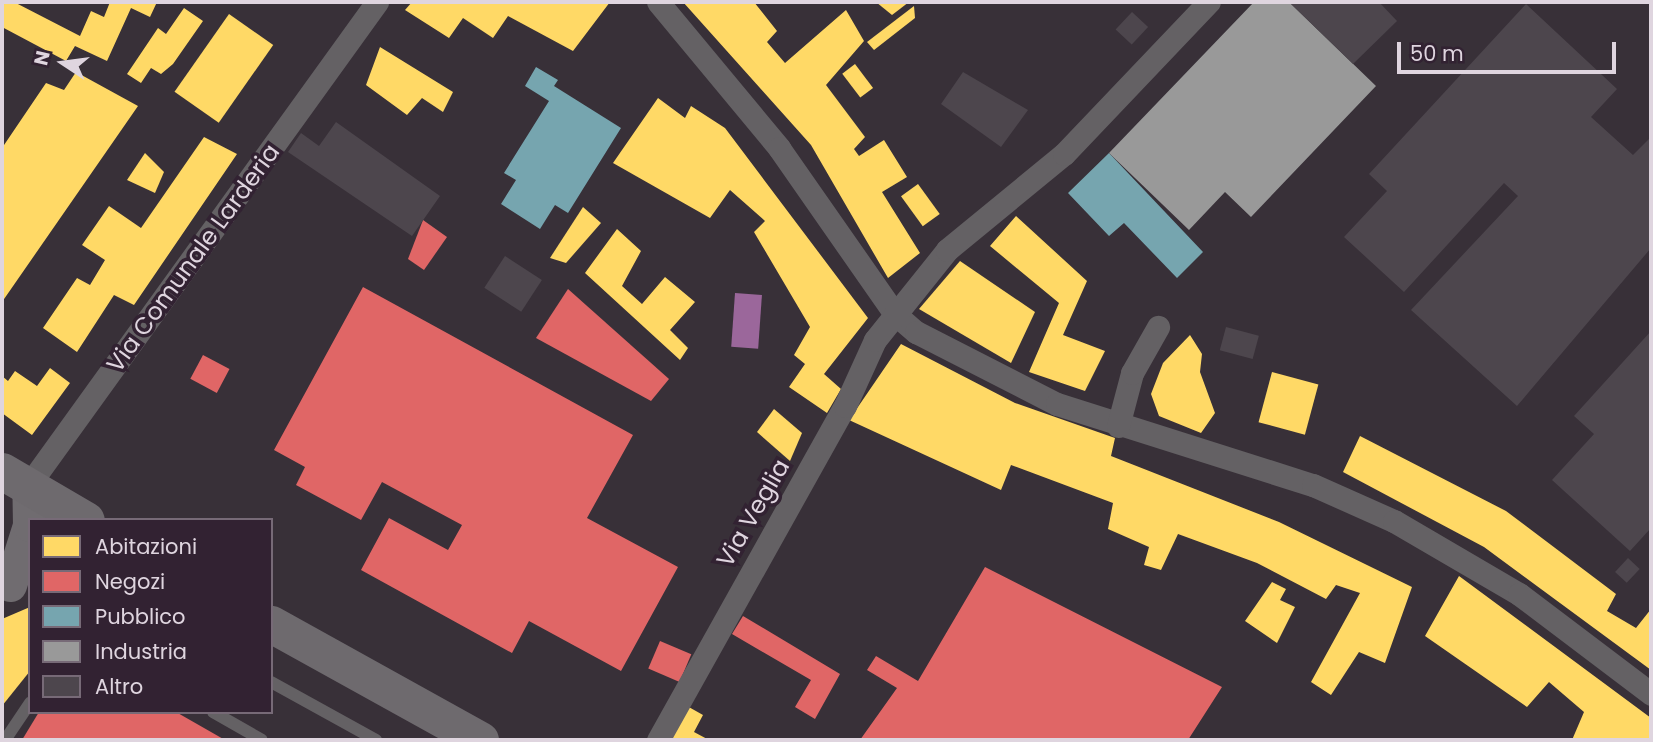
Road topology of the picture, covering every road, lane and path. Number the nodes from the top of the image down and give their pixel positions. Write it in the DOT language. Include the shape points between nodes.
graph roads {
  1 [pos="377,2"];
  2 [pos="658,2"];
  3 [pos="1209,2"];
  4 [pos="895,314"];
  5 [pos="1158,327"];
  6 [pos="1118,426"];
  7 [pos="10,489"];
  8 [pos="81,518"];
  9 [pos="28,523"];
  10 [pos="28,529"];
  11 [pos="14,586"];
  12 [pos="273,625"];
  13 [pos="273,682"];
  14 [pos="1651,694"];
  15 [pos="28,706"];
  16 [pos="216,714"];
  17 [pos="5,740"];
  18 [pos="262,740"];
  19 [pos="376,740"];
  20 [pos="480,740"];
  21 [pos="658,740"];
  1 -- 7 [label="street, Via Comunale Larderia"];
  2 -- 4 [label="street" via="779,148"];
  3 -- 4 [label="street, Via Veglia" via="1064,154 953,245"];
  4 -- 6 [label="street" via="1024,388"];
  4 -- 21 [label="street, Via Veglia" via="858,368 845,406"];
  5 -- 6 [label="street" via="1132,373"];
  6 -- 14 [label="street" via="1313,485 1394,521 1519,594"];
  7 -- 8 [label="main road"];
  7 -- 9 [label="street"];
  10 -- 11 [label="street"];
  12 -- 20 [label="main road"];
  13 -- 19 [label="lane"];
  15 -- 17 [label="lane"];
  16 -- 18 [label="lane"];
}
